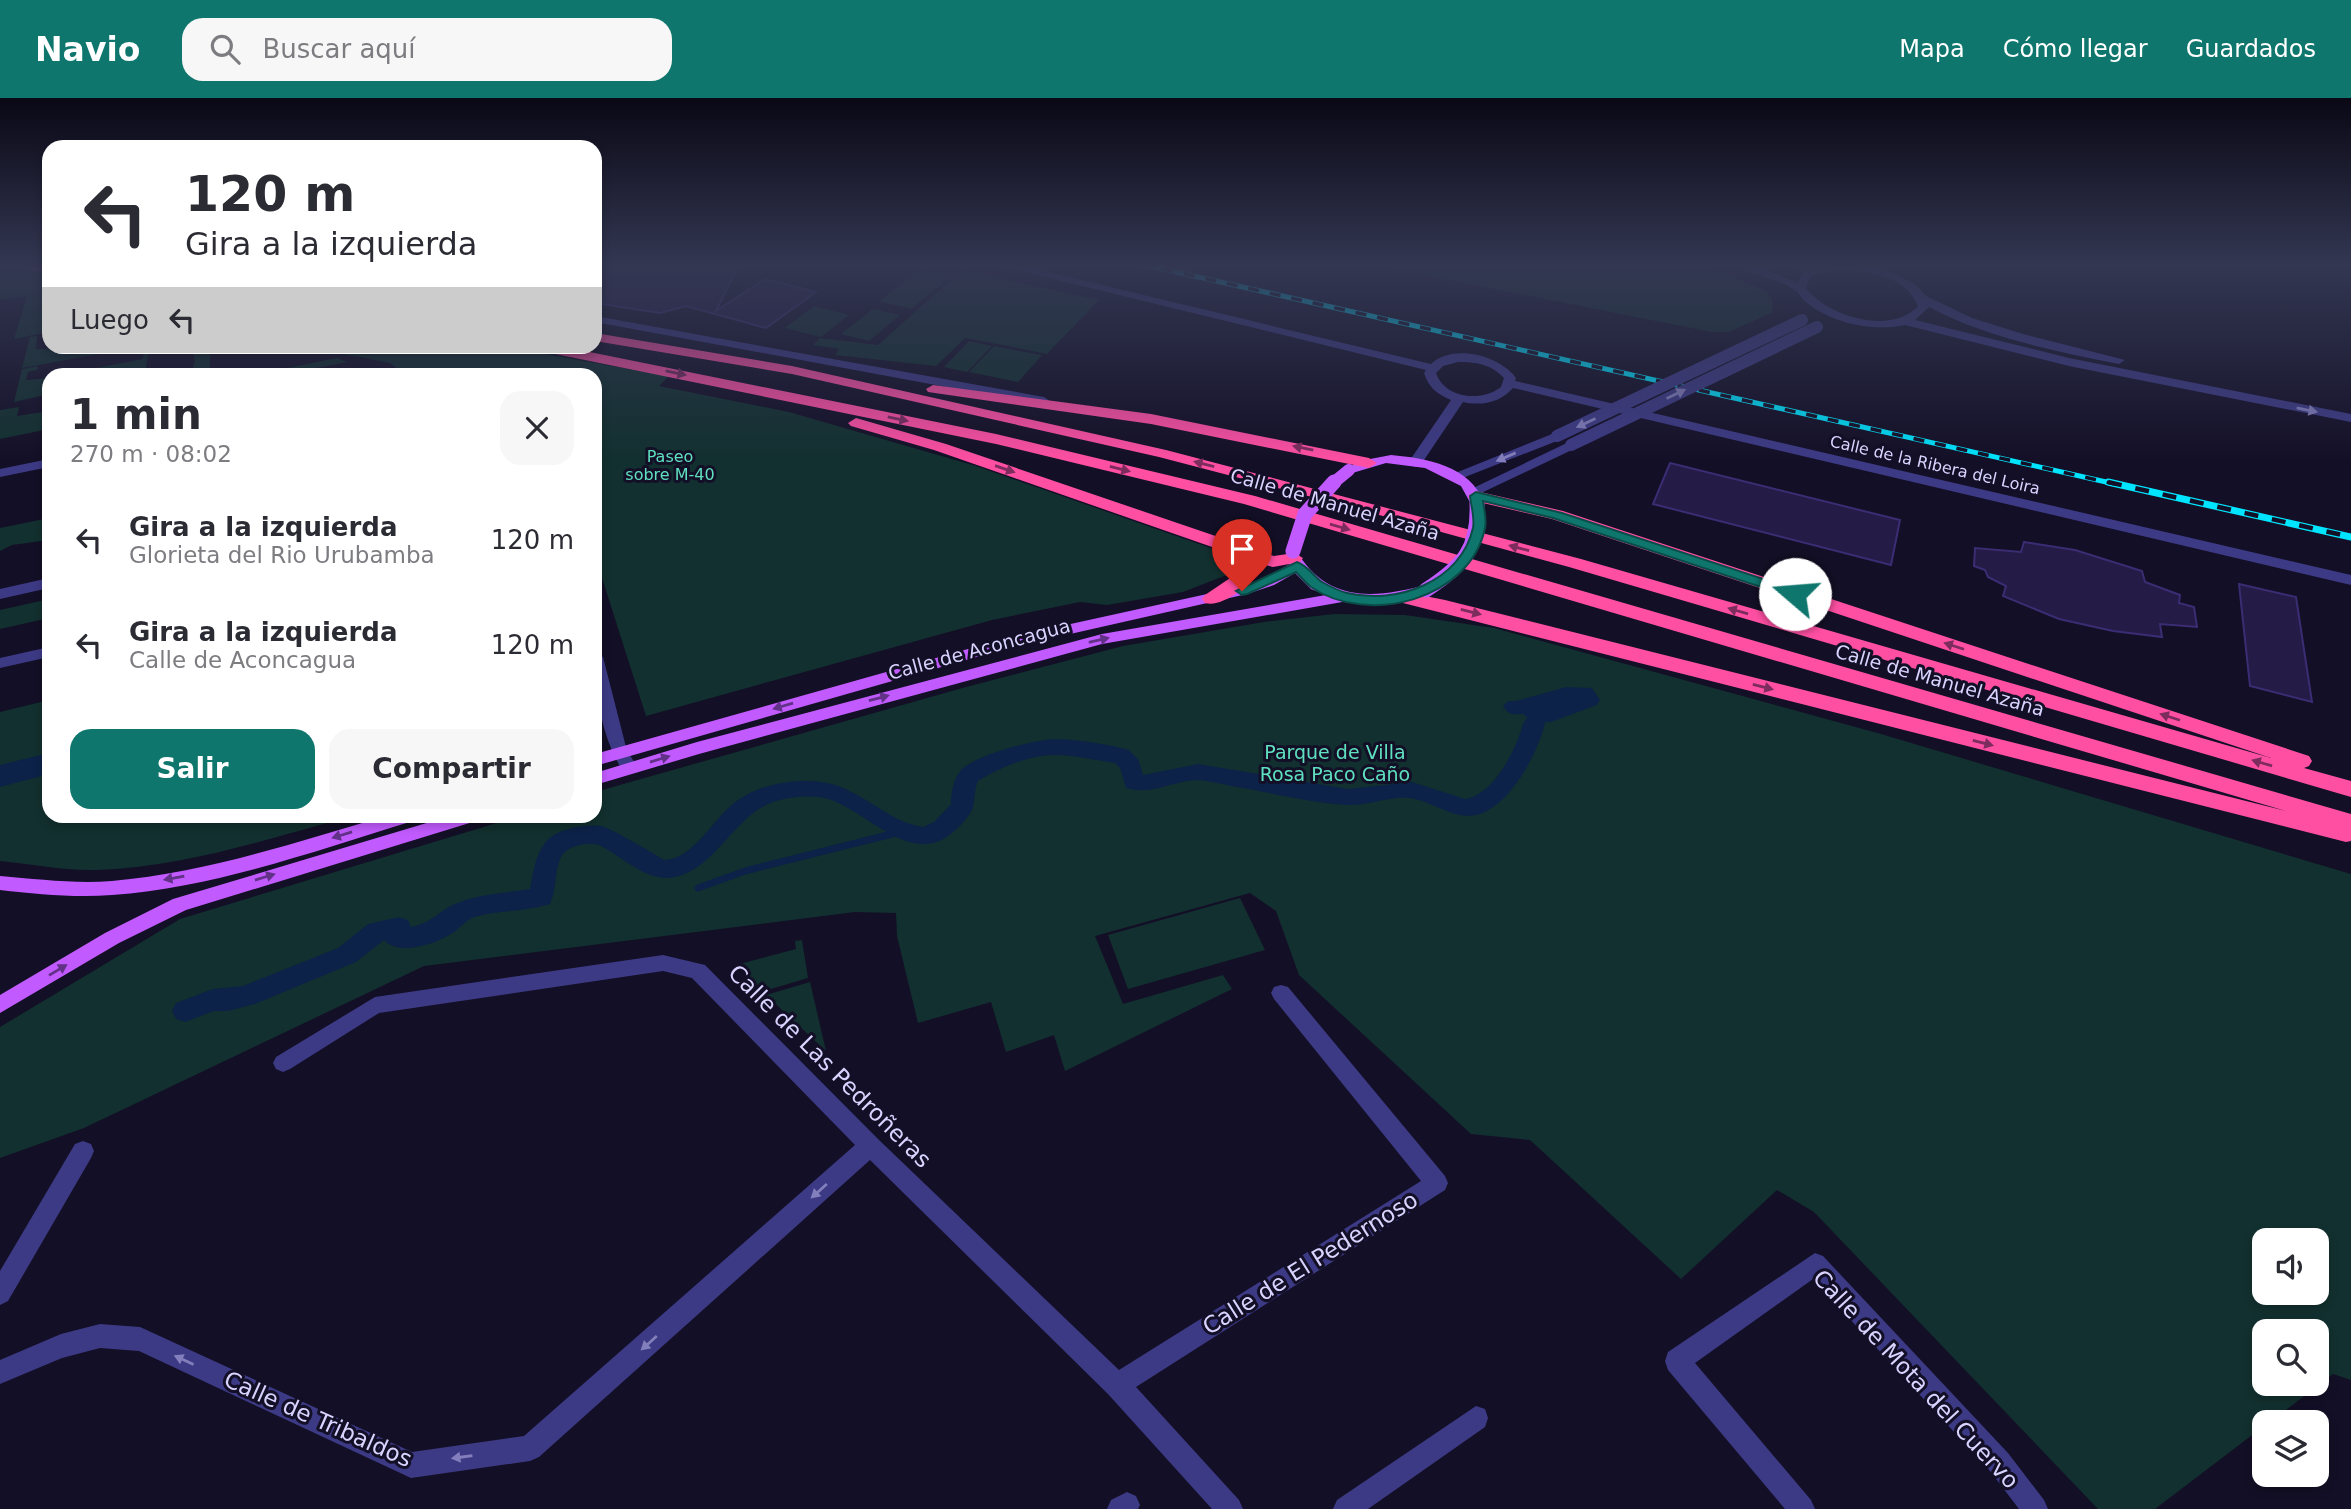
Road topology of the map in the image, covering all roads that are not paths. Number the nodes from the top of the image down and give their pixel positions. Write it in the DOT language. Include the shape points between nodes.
graph roads {
  1 [pos="654,330"];
  2 [pos="1273,330"];
  3 [pos="1781,330"];
  4 [pos="1811,330"];
  5 [pos="1937,330"];
  6 [pos="2003,330"];
  7 [pos="602,338"];
  8 [pos="577,354"];
  9 [pos="1433,368"];
  10 [pos="792,370"];
  11 [pos="2149,378"];
  12 [pos="1510,384"];
  13 [pos="761,390"];
  14 [pos="2269,390"];
  15 [pos="1459,398"];
  16 [pos="2351,406"];
  17 [pos="2351,418"];
  18 [pos="1151,419"];
  19 [pos="1369,463"];
  20 [pos="1415,463"];
  21 [pos="42,464"];
  22 [pos="0,473"];
  23 [pos="1455,476"];
  24 [pos="1476,497"];
  25 [pos="1240,550"];
  26 [pos="1295,559"];
  27 [pos="2351,580"];
  28 [pos="42,585"];
  29 [pos="0,594"];
  30 [pos="1345,597"];
  31 [pos="1405,598"];
  32 [pos="1211,599"];
  33 [pos="42,654"];
  34 [pos="0,663"];
  35 [pos="602,685"];
  36 [pos="619,752"];
  37 [pos="602,758"];
  38 [pos="630,769"];
  39 [pos="602,777"];
  40 [pos="2351,777"];
  41 [pos="2351,789"];
  42 [pos="2351,822"];
  43 [pos="384,823"];
  44 [pos="447,823"];
  45 [pos="2351,835"];
  46 [pos="0,883"];
  47 [pos="1281,993"];
  48 [pos="0,1005"];
  49 [pos="283,1063"];
  50 [pos="870,1146"];
  51 [pos="83,1151"];
  52 [pos="0,1293"];
  53 [pos="0,1372"];
  54 [pos="1117,1385"];
  55 [pos="1476,1418"];
  56 [pos="1229,1509"];
  57 [pos="1346,1509"];
  58 [pos="1802,1509"];
  59 [pos="2035,1509"];
  1 -- 18 [label="street"];
  2 -- 9 [label="street"];
  3 -- 23 [label="street, one-way, bridge" via="1557,436"];
  24 -- 4 [label="street, one-way, bridge" via="1571,445"];
  5 -- 11 [label="street"];
  6 -- 14 [label="street"];
  7 -- 10 [label="highway, Calle de Manuel Azaña"];
  8 -- 13 [label="highway, Calle de Manuel Azaña, one-way"];
  9 -- 12 [label="street" via="1458,358 1481,359 1500,367"];
  9 -- 15 [label="street" via="1433,384"];
  10 -- 18 [label="highway"];
  41 -- 10 [label="highway, Calle de Manuel Azaña, one-way" via="1356,503 1160,453"];
  11 -- 14 [label="street" via="2180,379 2255,394"];
  11 -- 17 [label="street, one-way"];
  12 -- 15 [label="street" via="1492,398"];
  12 -- 27 [label="street, Calle de la Ribera del Loira"];
  13 -- 25 [label="highway, one-way" via="821,414 940,447"];
  13 -- 42 [label="highway, Calle de Manuel Azaña, one-way" via="996,439 1249,500"];
  14 -- 16 [label="street"];
  15 -- 20 [label="street"];
  19 -- 18 [label="highway, one-way"];
  19 -- 20 [label="main road" via="1389,459"];
  19 -- 26 [label="main road, bridge" via="1349,470 1309,505 1295,531"];
  20 -- 23 [label="main road"];
  21 -- 22 [label="street"];
  23 -- 24 [label="main road"];
  24 -- 31 [label="main road, bridge" via="1480,526 1471,550 1451,574"];
  40 -- 24 [label="highway, one-way" via="1557,515"];
  25 -- 26 [label="highway" via="1273,562"];
  25 -- 32 [label="highway" via="1251,570"];
  26 -- 30 [label="main road" via="1316,584"];
  26 -- 32 [label="main road, Calle de Aconcagua" via="1269,582"];
  28 -- 29 [label="street"];
  30 -- 31 [label="main road"];
  38 -- 30 [label="main road, Calle de Aconcagua, one-way" via="1102,639"];
  31 -- 45 [label="highway, one-way"];
  32 -- 36 [label="main road, Calle de Aconcagua, one-way" via="1007,643"];
  33 -- 34 [label="street"];
  35 -- 36 [label="street"];
  36 -- 37 [label="main road, Calle de Aconcagua"];
  36 -- 38 [label="street"];
  38 -- 39 [label="main road, Calle de Aconcagua"];
  43 -- 46 [label="main road, one-way" via="241,865 111,888"];
  48 -- 44 [label="main road, one-way" via="112,938 180,904"];
  47 -- 54 [label="street, Calle de El Pedernoso" via="1437,1184"];
  49 -- 50 [label="street, Calle de Las Pedroñeras" via="375,1005 663,963 698,971"];
  50 -- 53 [label="street, Calle de Tribaldos, one-way" via="530,1448 411,1465 140,1339 100,1336 61,1346"];
  50 -- 54 [label="street, Calle de Las Pedroñeras"];
  51 -- 52 [label="street"];
  54 -- 56 [label="street, Calle de Las Pedroñeras"];
  55 -- 57 [label="street"];
  58 -- 59 [label="street, Calle de Mota del Cuervo" via="1677,1361 1815,1264 1999,1462"];
}
